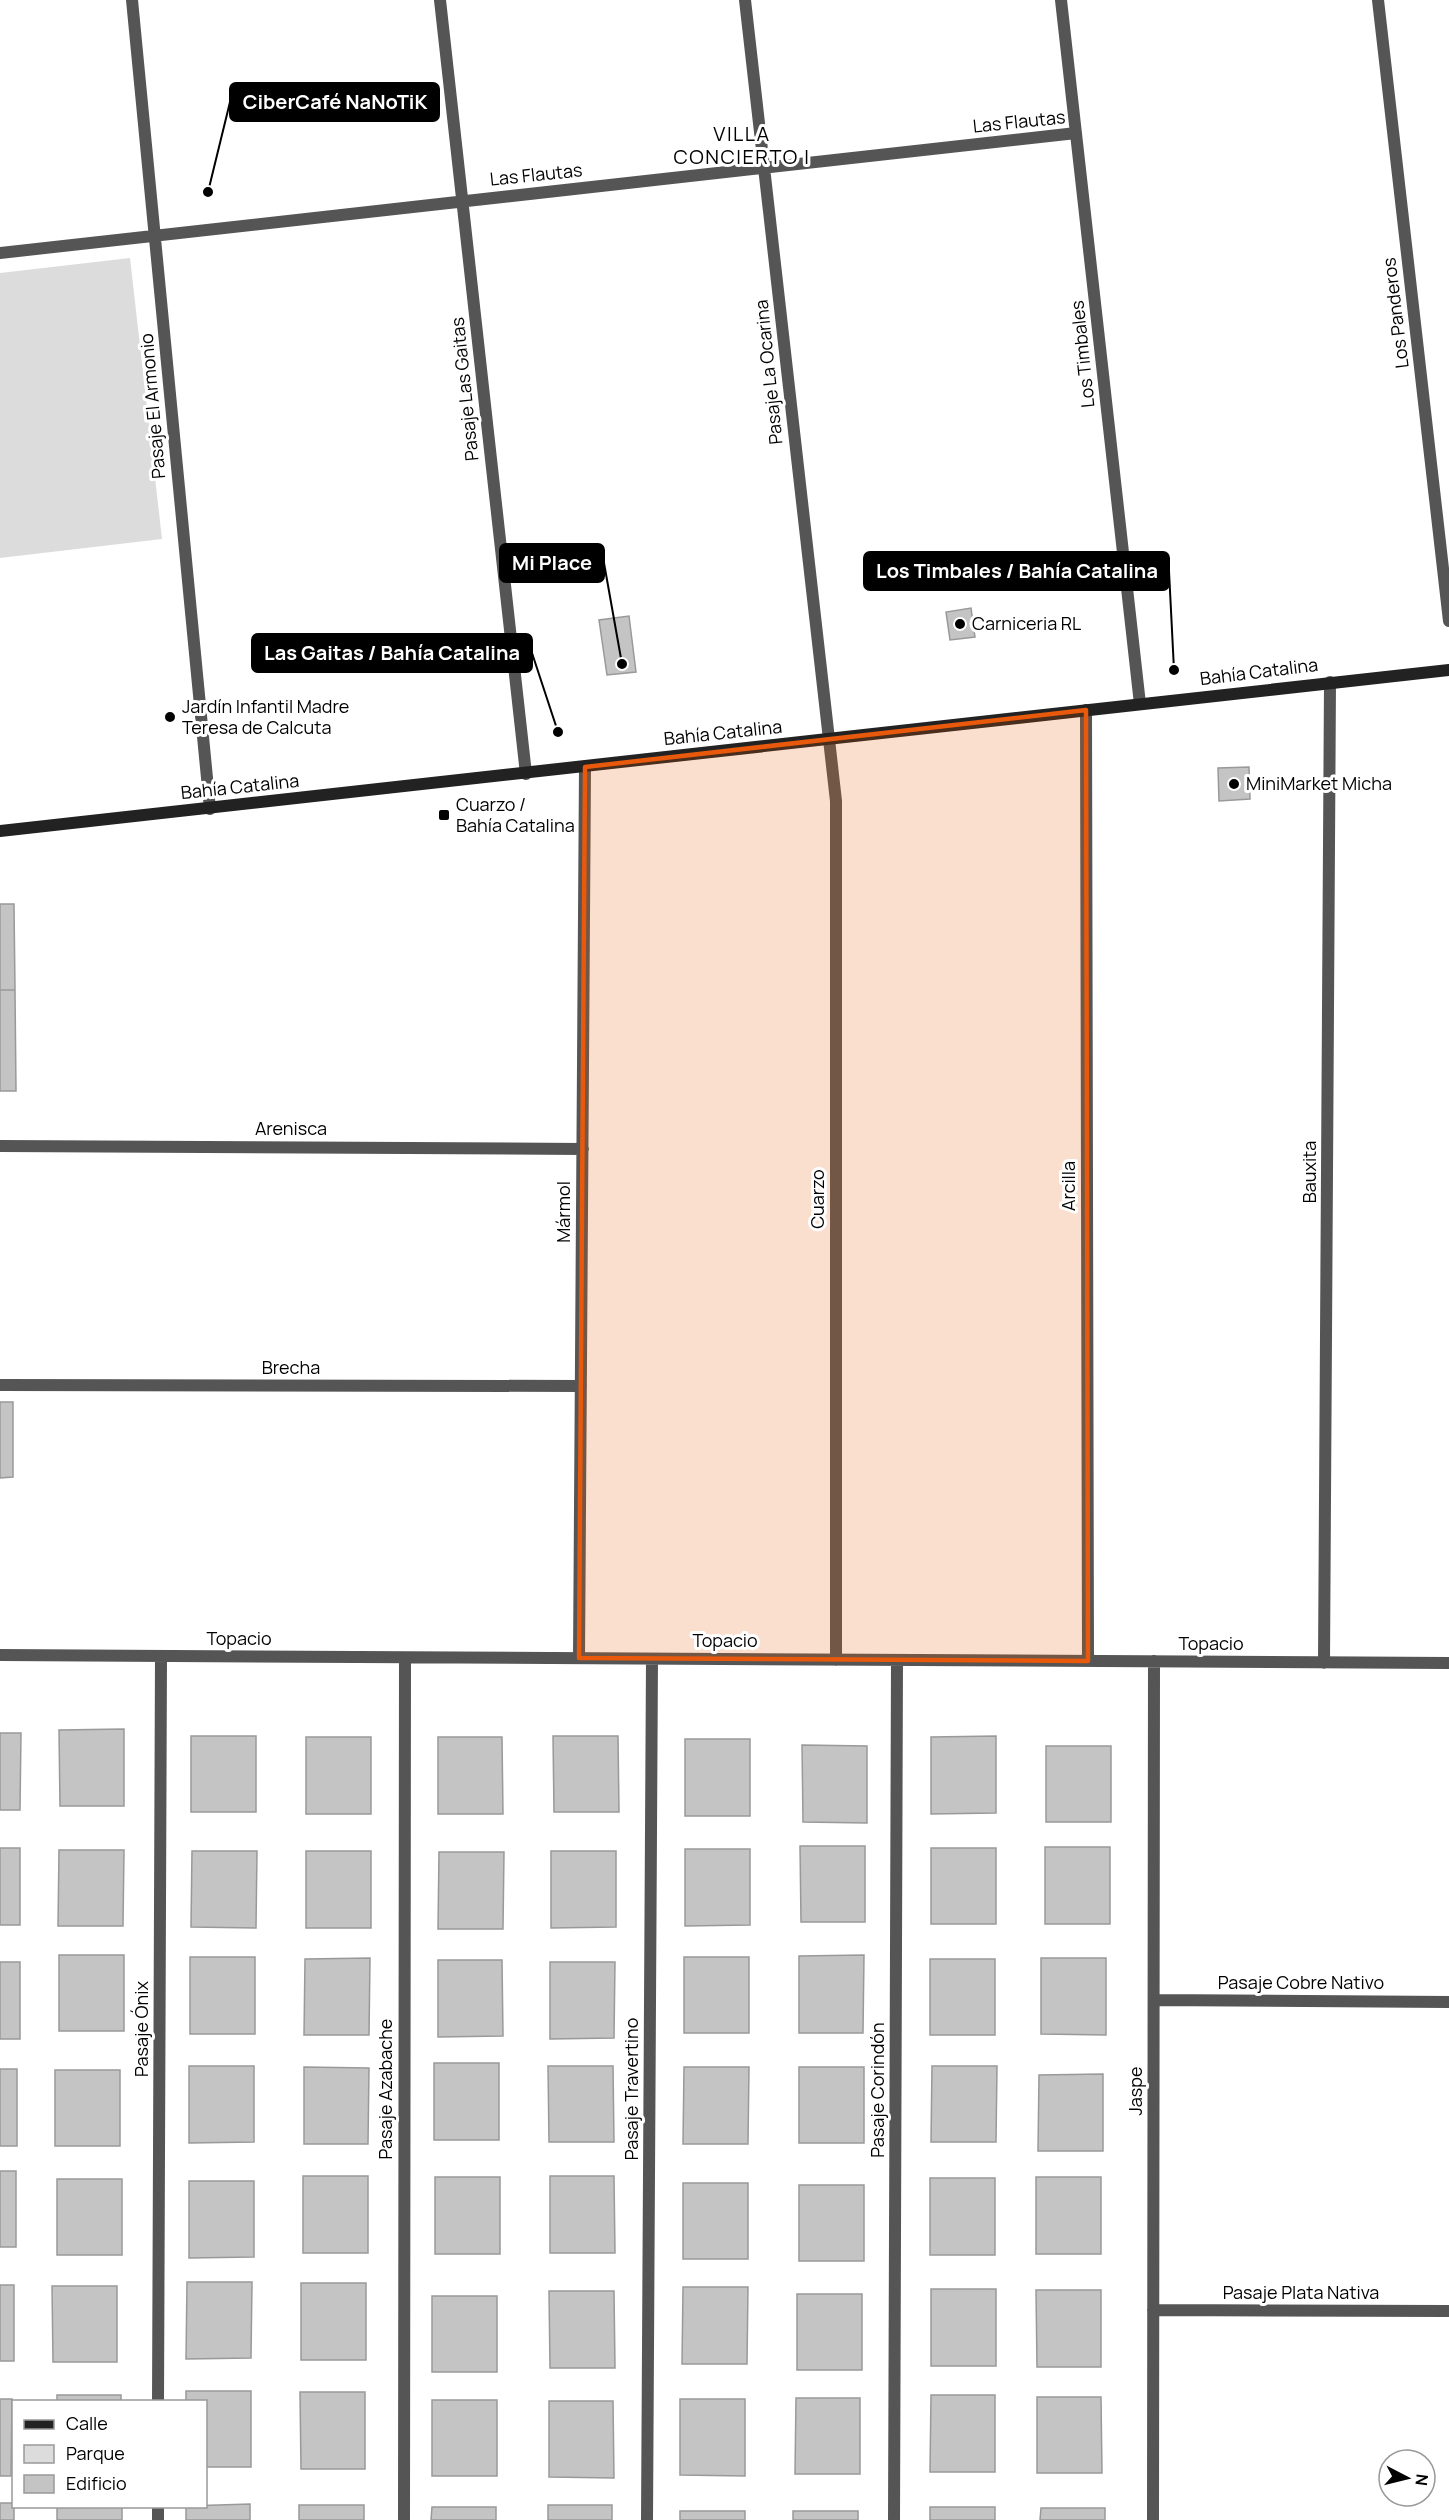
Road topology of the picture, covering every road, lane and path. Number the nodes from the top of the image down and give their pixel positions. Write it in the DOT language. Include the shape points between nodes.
graph roads {
  1 [pos="132,0"];
  2 [pos="440,0"];
  3 [pos="745,0"];
  4 [pos="1061,0"];
  5 [pos="1378,0"];
  6 [pos="1076,134"];
  7 [pos="764,168"];
  8 [pos="463,201"];
  9 [pos="155,236"];
  10 [pos="0,253"];
  11 [pos="1449,621"];
  12 [pos="1449,670"];
  13 [pos="1330,682"];
  14 [pos="1140,704"];
  15 [pos="1086,710"];
  16 [pos="829,739"];
  17 [pos="585,766"];
  18 [pos="526,774"];
  19 [pos="210,809"];
  20 [pos="0,831"];
  21 [pos="0,1146"];
  22 [pos="583,1149"];
  23 [pos="0,1385"];
  24 [pos="581,1386"];
  25 [pos="0,1655"];
  26 [pos="161,1656"];
  27 [pos="405,1658"];
  28 [pos="579,1658"];
  29 [pos="652,1659"];
  30 [pos="836,1660"];
  31 [pos="897,1660"];
  32 [pos="1088,1661"];
  33 [pos="1154,1661"];
  34 [pos="1324,1663"];
  35 [pos="1449,1663"];
  36 [pos="1154,2000"];
  37 [pos="1449,2002"];
  38 [pos="1153,2310"];
  39 [pos="1449,2311"];
  40 [pos="158,2400"];
  41 [pos="404,2520"];
  42 [pos="647,2520"];
  43 [pos="894,2520"];
  44 [pos="1153,2520"];
  1 -- 9 [label="street, Pasaje El Armonio"];
  2 -- 8 [label="street, Pasaje Las Gaitas"];
  3 -- 7 [label="street, Pasaje La Ocarina"];
  4 -- 6 [label="street, Los Timbales"];
  5 -- 11 [label="street, Los Panderos"];
  6 -- 7 [label="street, Las Flautas"];
  6 -- 14 [label="street, Los Timbales"];
  7 -- 8 [label="street, Las Flautas"];
  7 -- 16 [label="street, Pasaje La Ocarina"];
  8 -- 9 [label="street, Las Flautas"];
  8 -- 18 [label="street, Pasaje Las Gaitas"];
  9 -- 10 [label="street, Las Flautas"];
  9 -- 19 [label="street, Pasaje El Armonio"];
  12 -- 13 [label="street, Bahía Catalina"];
  13 -- 14 [label="street, Bahía Catalina"];
  13 -- 34 [label="street, Bauxita"];
  14 -- 15 [label="street, Bahía Catalina"];
  15 -- 16 [label="street, Bahía Catalina"];
  15 -- 32 [label="street, Arcilla"];
  16 -- 17 [label="street, Bahía Catalina"];
  16 -- 30 [label="street, Cuarzo" via="836,801"];
  17 -- 18 [label="street, Bahía Catalina"];
  17 -- 22 [label="street, Mármol"];
  18 -- 19 [label="street, Bahía Catalina"];
  19 -- 20 [label="street, Bahía Catalina"];
  21 -- 22 [label="street, Arenisca"];
  22 -- 24 [label="street, Mármol"];
  23 -- 24 [label="street, Brecha"];
  24 -- 28 [label="street, Mármol"];
  25 -- 26 [label="street, Topacio"];
  26 -- 27 [label="street, Topacio"];
  26 -- 40 [label="street, Pasaje Ónix"];
  27 -- 28 [label="street, Topacio"];
  27 -- 41 [label="street, Pasaje Azabache"];
  28 -- 29 [label="street, Topacio"];
  29 -- 30 [label="street, Topacio"];
  29 -- 42 [label="street, Pasaje Travertino"];
  30 -- 31 [label="street, Topacio"];
  31 -- 32 [label="street, Topacio"];
  31 -- 43 [label="street, Pasaje Corindón"];
  32 -- 33 [label="street, Topacio"];
  33 -- 34 [label="street, Topacio"];
  33 -- 36 [label="street, Jaspe"];
  34 -- 35 [label="street, Topacio"];
  36 -- 37 [label="street, Pasaje Cobre Nativo"];
  36 -- 38 [label="street, Jaspe"];
  38 -- 39 [label="street, Pasaje Plata Nativa"];
  38 -- 44 [label="street, Jaspe"];
}
